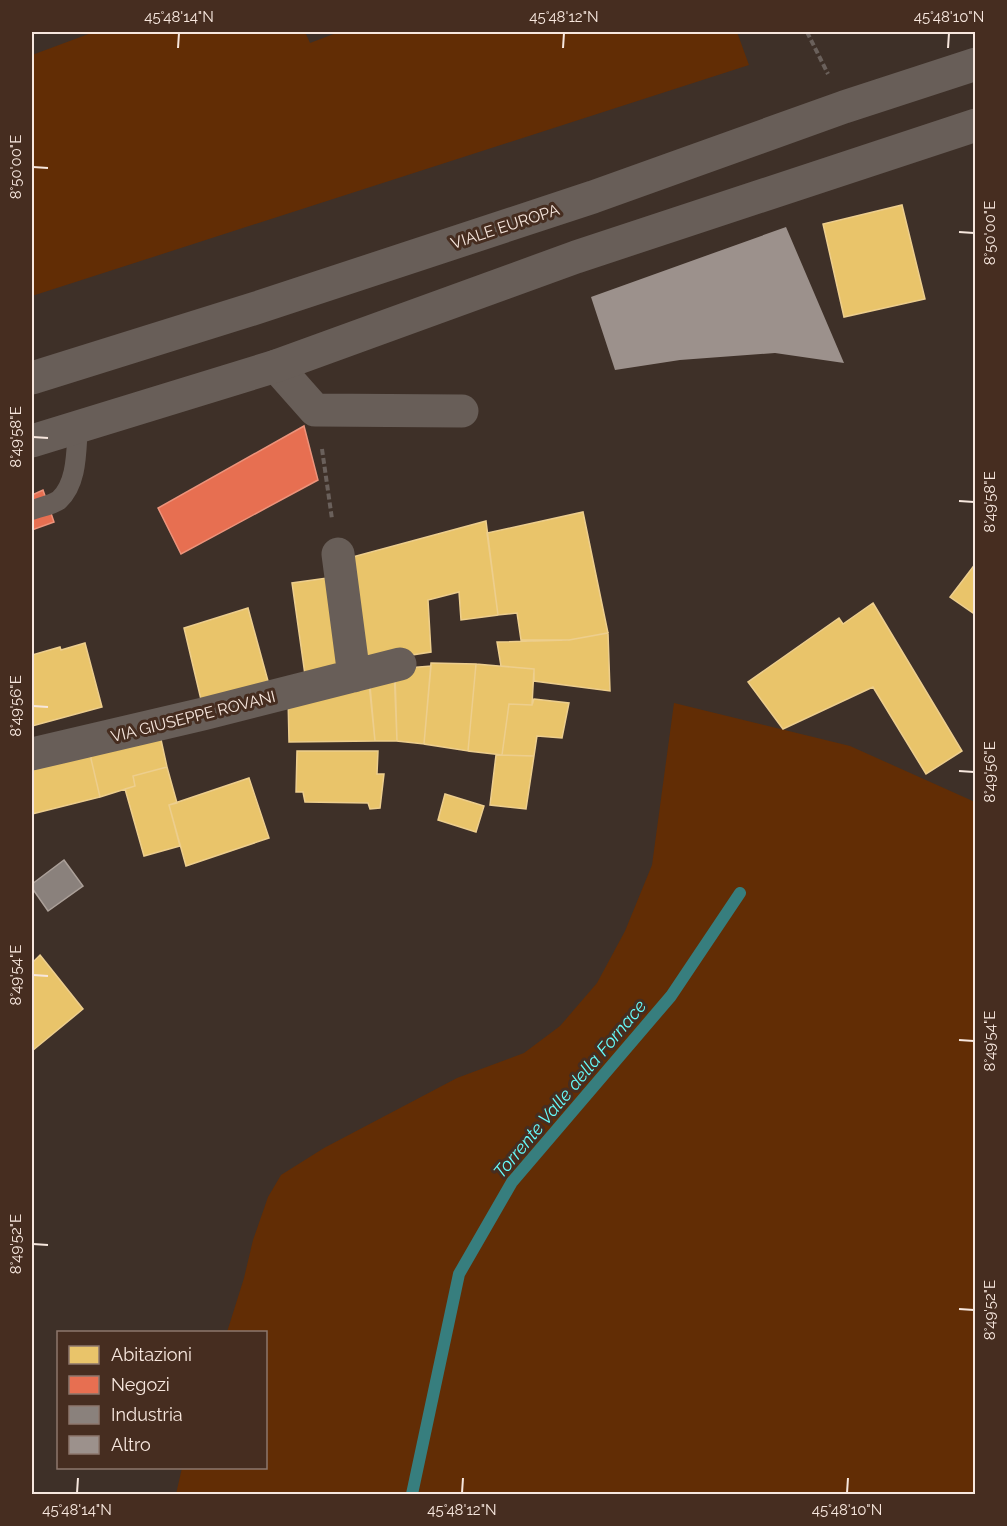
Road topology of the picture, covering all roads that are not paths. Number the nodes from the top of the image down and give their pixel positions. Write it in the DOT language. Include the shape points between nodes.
graph roads {
  1 [pos="975,64"];
  2 [pos="975,124"];
  3 [pos="276,366"];
  4 [pos="32,378"];
  5 [pos="462,411"];
  6 [pos="78,426"];
  7 [pos="32,441"];
  8 [pos="32,510"];
  9 [pos="338,554"];
  10 [pos="400,664"];
  11 [pos="354,675"];
  12 [pos="32,754"];
  1 -- 4 [label="street, VIALE EUROPA" via="593,197"];
  2 -- 3 [label="street" via="576,257"];
  3 -- 5 [label="street" via="315,410"];
  3 -- 6 [label="street"];
  6 -- 7 [label="street"];
  6 -- 8 [label="lane" via="74,472 65,492 57,502"];
  9 -- 11 [label="street"];
  10 -- 11 [label="street, VIA GIUSEPPE ROVANI"];
  11 -- 12 [label="street, VIA GIUSEPPE ROVANI"];
}
